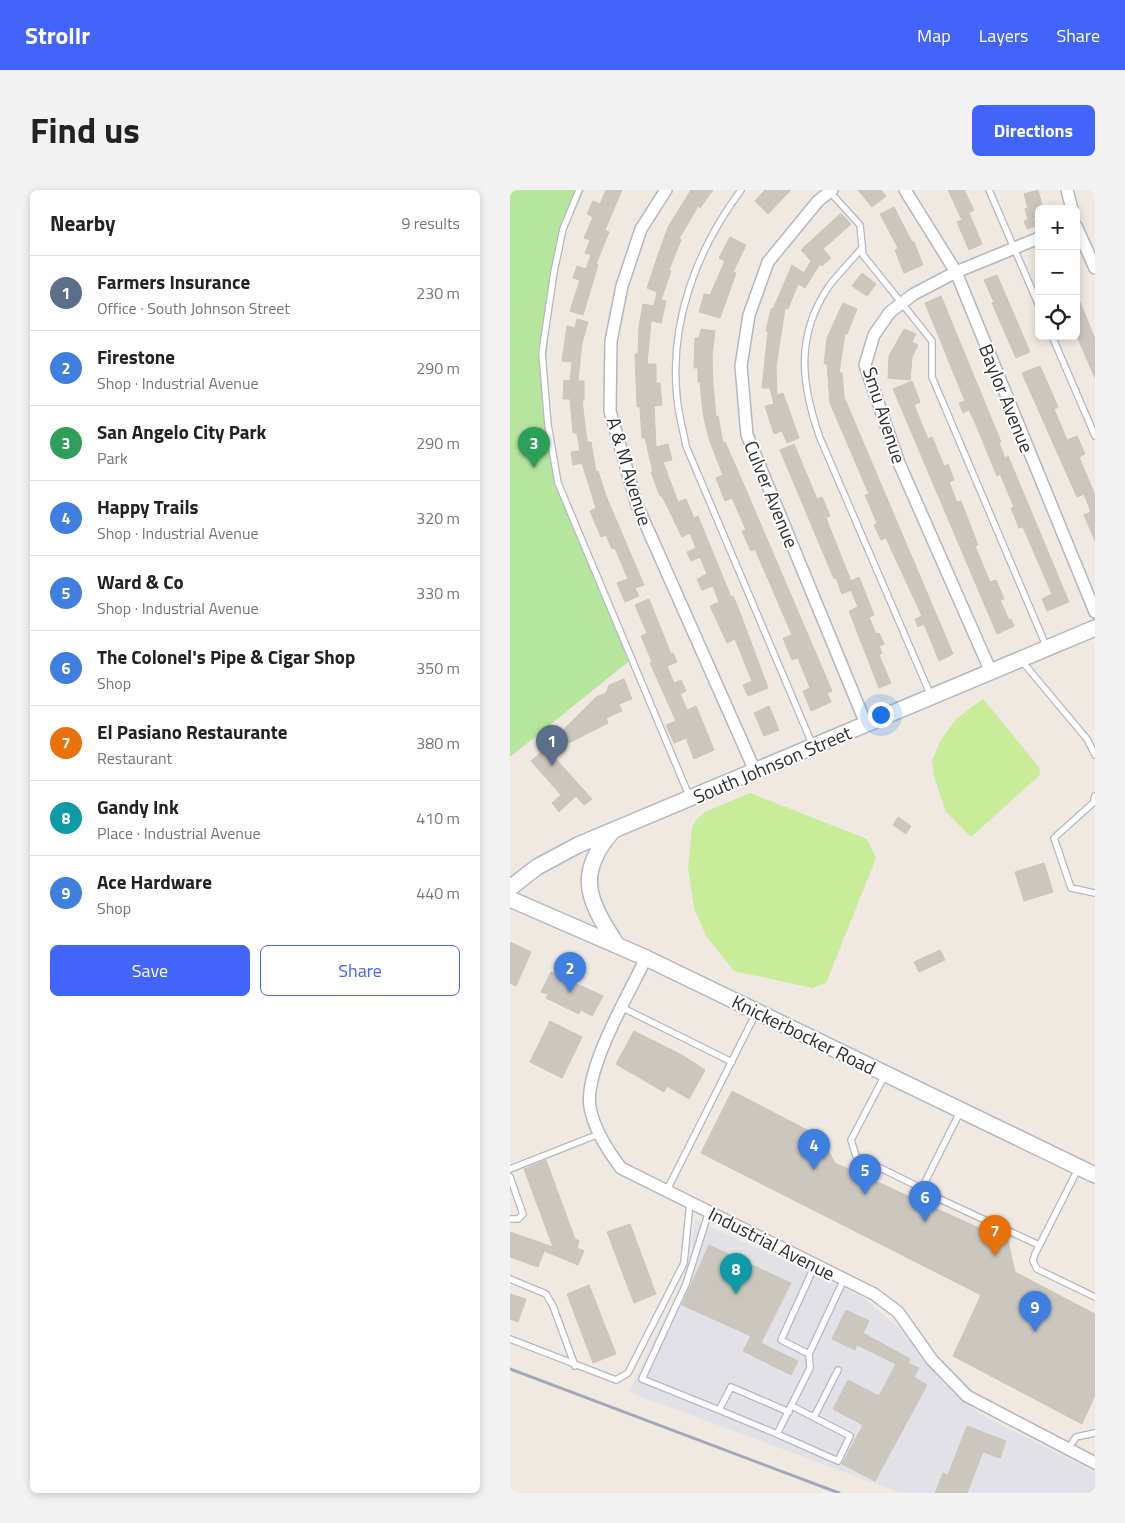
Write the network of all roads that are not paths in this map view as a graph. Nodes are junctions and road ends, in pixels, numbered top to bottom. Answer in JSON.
{"nodes":[{"id":1,"x":579,"y":190,"type":"edge"},
{"id":2,"x":666,"y":190,"type":"edge"},
{"id":3,"x":740,"y":190,"type":"edge"},
{"id":4,"x":906,"y":190,"type":"edge"},
{"id":5,"x":989,"y":190,"type":"edge"},
{"id":6,"x":1066,"y":190,"type":"edge"},
{"id":7,"x":830,"y":191,"type":"edge"},
{"id":8,"x":1071,"y":205,"type":"edge"},
{"id":9,"x":1080,"y":235,"type":"edge"},
{"id":10,"x":1035,"y":240,"type":"edge"},
{"id":11,"x":862,"y":248,"type":"junction"},
{"id":12,"x":1014,"y":248,"type":"junction"},
{"id":13,"x":1095,"y":268,"type":"edge"},
{"id":14,"x":956,"y":272,"type":"junction"},
{"id":15,"x":1035,"y":297,"type":"edge"},
{"id":16,"x":902,"y":303,"type":"junction"},
{"id":17,"x":1054,"y":340,"type":"edge"},
{"id":18,"x":1095,"y":436,"type":"edge"},
{"id":19,"x":1095,"y":612,"type":"edge"},
{"id":20,"x":1095,"y":628,"type":"edge"},
{"id":21,"x":1047,"y":648,"type":"junction"},
{"id":22,"x":1020,"y":659,"type":"junction"},
{"id":23,"x":990,"y":672,"type":"junction"},
{"id":24,"x":931,"y":697,"type":"junction"},
{"id":25,"x":866,"y":724,"type":"junction"},
{"id":26,"x":813,"y":747,"type":"junction"},
{"id":27,"x":1095,"y":755,"type":"edge"},
{"id":28,"x":755,"y":771,"type":"junction"},
{"id":29,"x":1095,"y":796,"type":"edge"},
{"id":30,"x":690,"y":798,"type":"junction"},
{"id":31,"x":614,"y":830,"type":"junction"},
{"id":32,"x":510,"y":888,"type":"edge"},
{"id":33,"x":1095,"y":893,"type":"edge"},
{"id":34,"x":510,"y":899,"type":"edge"},
{"id":35,"x":617,"y":945,"type":"junction"},
{"id":36,"x":646,"y":958,"type":"junction"},
{"id":37,"x":623,"y":1008,"type":"junction"},
{"id":38,"x":757,"y":1011,"type":"junction"},
{"id":39,"x":732,"y":1062,"type":"junction"},
{"id":40,"x":886,"y":1074,"type":"junction"},
{"id":41,"x":961,"y":1110,"type":"junction"},
{"id":42,"x":600,"y":1134,"type":"junction"},
{"id":43,"x":1079,"y":1167,"type":"junction"},
{"id":44,"x":510,"y":1168,"type":"edge"},
{"id":45,"x":1095,"y":1175,"type":"edge"},
{"id":46,"x":510,"y":1177,"type":"edge"},
{"id":47,"x":915,"y":1185,"type":"dead end"},
{"id":48,"x":667,"y":1190,"type":"junction"},
{"id":49,"x":690,"y":1201,"type":"junction"},
{"id":50,"x":709,"y":1211,"type":"junction"},
{"id":51,"x":510,"y":1219,"type":"edge"},
{"id":52,"x":1039,"y":1245,"type":"junction"},
{"id":53,"x":815,"y":1265,"type":"junction"},
{"id":54,"x":510,"y":1279,"type":"edge"},
{"id":55,"x":844,"y":1279,"type":"junction"},
{"id":56,"x":1095,"y":1297,"type":"edge"},
{"id":57,"x":510,"y":1340,"type":"edge"},
{"id":58,"x":809,"y":1354,"type":"junction"},
{"id":59,"x":575,"y":1366,"type":"junction"},
{"id":60,"x":838,"y":1370,"type":"dead end"},
{"id":61,"x":790,"y":1409,"type":"junction"},
{"id":62,"x":719,"y":1410,"type":"junction"},
{"id":63,"x":814,"y":1418,"type":"junction"},
{"id":64,"x":1095,"y":1432,"type":"edge"},
{"id":65,"x":777,"y":1434,"type":"junction"},
{"id":66,"x":1068,"y":1449,"type":"junction"},
{"id":67,"x":1095,"y":1463,"type":"edge"}],
"edges":[{"from":1,"to":30,"type":"lane"},
{"from":2,"to":28,"type":"street","name":"A & M Avenue"},
{"from":3,"to":26,"type":"lane"},
{"from":4,"to":14,"type":"street","name":"Baylor Avenue"},
{"from":5,"to":12,"type":"lane"},
{"from":6,"to":8,"type":"street"},
{"from":7,"to":11,"type":"lane"},
{"from":7,"to":25,"type":"street","name":"Culver Avenue"},
{"from":9,"to":13,"type":"street"},
{"from":10,"to":12,"type":"street","name":"Smu Avenue"},
{"from":11,"to":16,"type":"lane"},
{"from":11,"to":24,"type":"lane"},
{"from":12,"to":14,"type":"street","name":"Smu Avenue"},
{"from":12,"to":15,"type":"lane"},
{"from":14,"to":16,"type":"street","name":"Smu Avenue"},
{"from":14,"to":19,"type":"street","name":"Baylor Avenue"},
{"from":16,"to":21,"type":"lane"},
{"from":16,"to":23,"type":"street","name":"Smu Avenue"},
{"from":17,"to":18,"type":"lane"},
{"from":20,"to":21,"type":"main road","name":"South Johnson Street"},
{"from":21,"to":22,"type":"main road","name":"South Johnson Street"},
{"from":22,"to":23,"type":"main road","name":"South Johnson Street"},
{"from":22,"to":27,"type":"lane"},
{"from":23,"to":24,"type":"main road","name":"South Johnson Street"},
{"from":24,"to":25,"type":"main road","name":"South Johnson Street"},
{"from":25,"to":26,"type":"main road","name":"South Johnson Street"},
{"from":26,"to":28,"type":"main road","name":"South Johnson Street"},
{"from":28,"to":30,"type":"main road","name":"South Johnson Street"},
{"from":29,"to":33,"type":"lane"},
{"from":30,"to":31,"type":"main road","name":"South Johnson Street"},
{"from":31,"to":32,"type":"main road","name":"South Johnson Street"},
{"from":31,"to":35,"type":"main road"},
{"from":34,"to":35,"type":"main road","name":"Knickerbocker Road"},
{"from":35,"to":36,"type":"main road","name":"Knickerbocker Road"},
{"from":36,"to":37,"type":"street","name":"Industrial Avenue"},
{"from":36,"to":38,"type":"main road","name":"Knickerbocker Road"},
{"from":37,"to":39,"type":"lane"},
{"from":37,"to":42,"type":"street","name":"Industrial Avenue"},
{"from":38,"to":39,"type":"lane"},
{"from":38,"to":40,"type":"main road","name":"Knickerbocker Road"},
{"from":39,"to":48,"type":"lane"},
{"from":40,"to":41,"type":"main road","name":"Knickerbocker Road"},
{"from":40,"to":47,"type":"lane"},
{"from":41,"to":43,"type":"main road","name":"Knickerbocker Road"},
{"from":41,"to":52,"type":"lane"},
{"from":42,"to":44,"type":"lane"},
{"from":42,"to":48,"type":"street","name":"Industrial Avenue"},
{"from":43,"to":45,"type":"main road","name":"Knickerbocker Road"},
{"from":43,"to":52,"type":"lane"},
{"from":46,"to":51,"type":"lane"},
{"from":48,"to":49,"type":"street","name":"Industrial Avenue"},
{"from":49,"to":50,"type":"street","name":"Industrial Avenue"},
{"from":49,"to":59,"type":"lane"},
{"from":50,"to":53,"type":"street","name":"Industrial Avenue"},
{"from":50,"to":62,"type":"lane"},
{"from":52,"to":56,"type":"lane"},
{"from":53,"to":55,"type":"street","name":"Industrial Avenue"},
{"from":53,"to":58,"type":"lane"},
{"from":54,"to":59,"type":"lane"},
{"from":55,"to":58,"type":"lane"},
{"from":55,"to":66,"type":"street","name":"Industrial Avenue"},
{"from":57,"to":59,"type":"lane"},
{"from":58,"to":61,"type":"lane"},
{"from":60,"to":63,"type":"lane"},
{"from":61,"to":62,"type":"lane"},
{"from":61,"to":63,"type":"lane"},
{"from":61,"to":65,"type":"lane"},
{"from":62,"to":65,"type":"lane"},
{"from":63,"to":65,"type":"lane"},
{"from":64,"to":66,"type":"lane"},
{"from":66,"to":67,"type":"street","name":"Industrial Avenue"}]}
